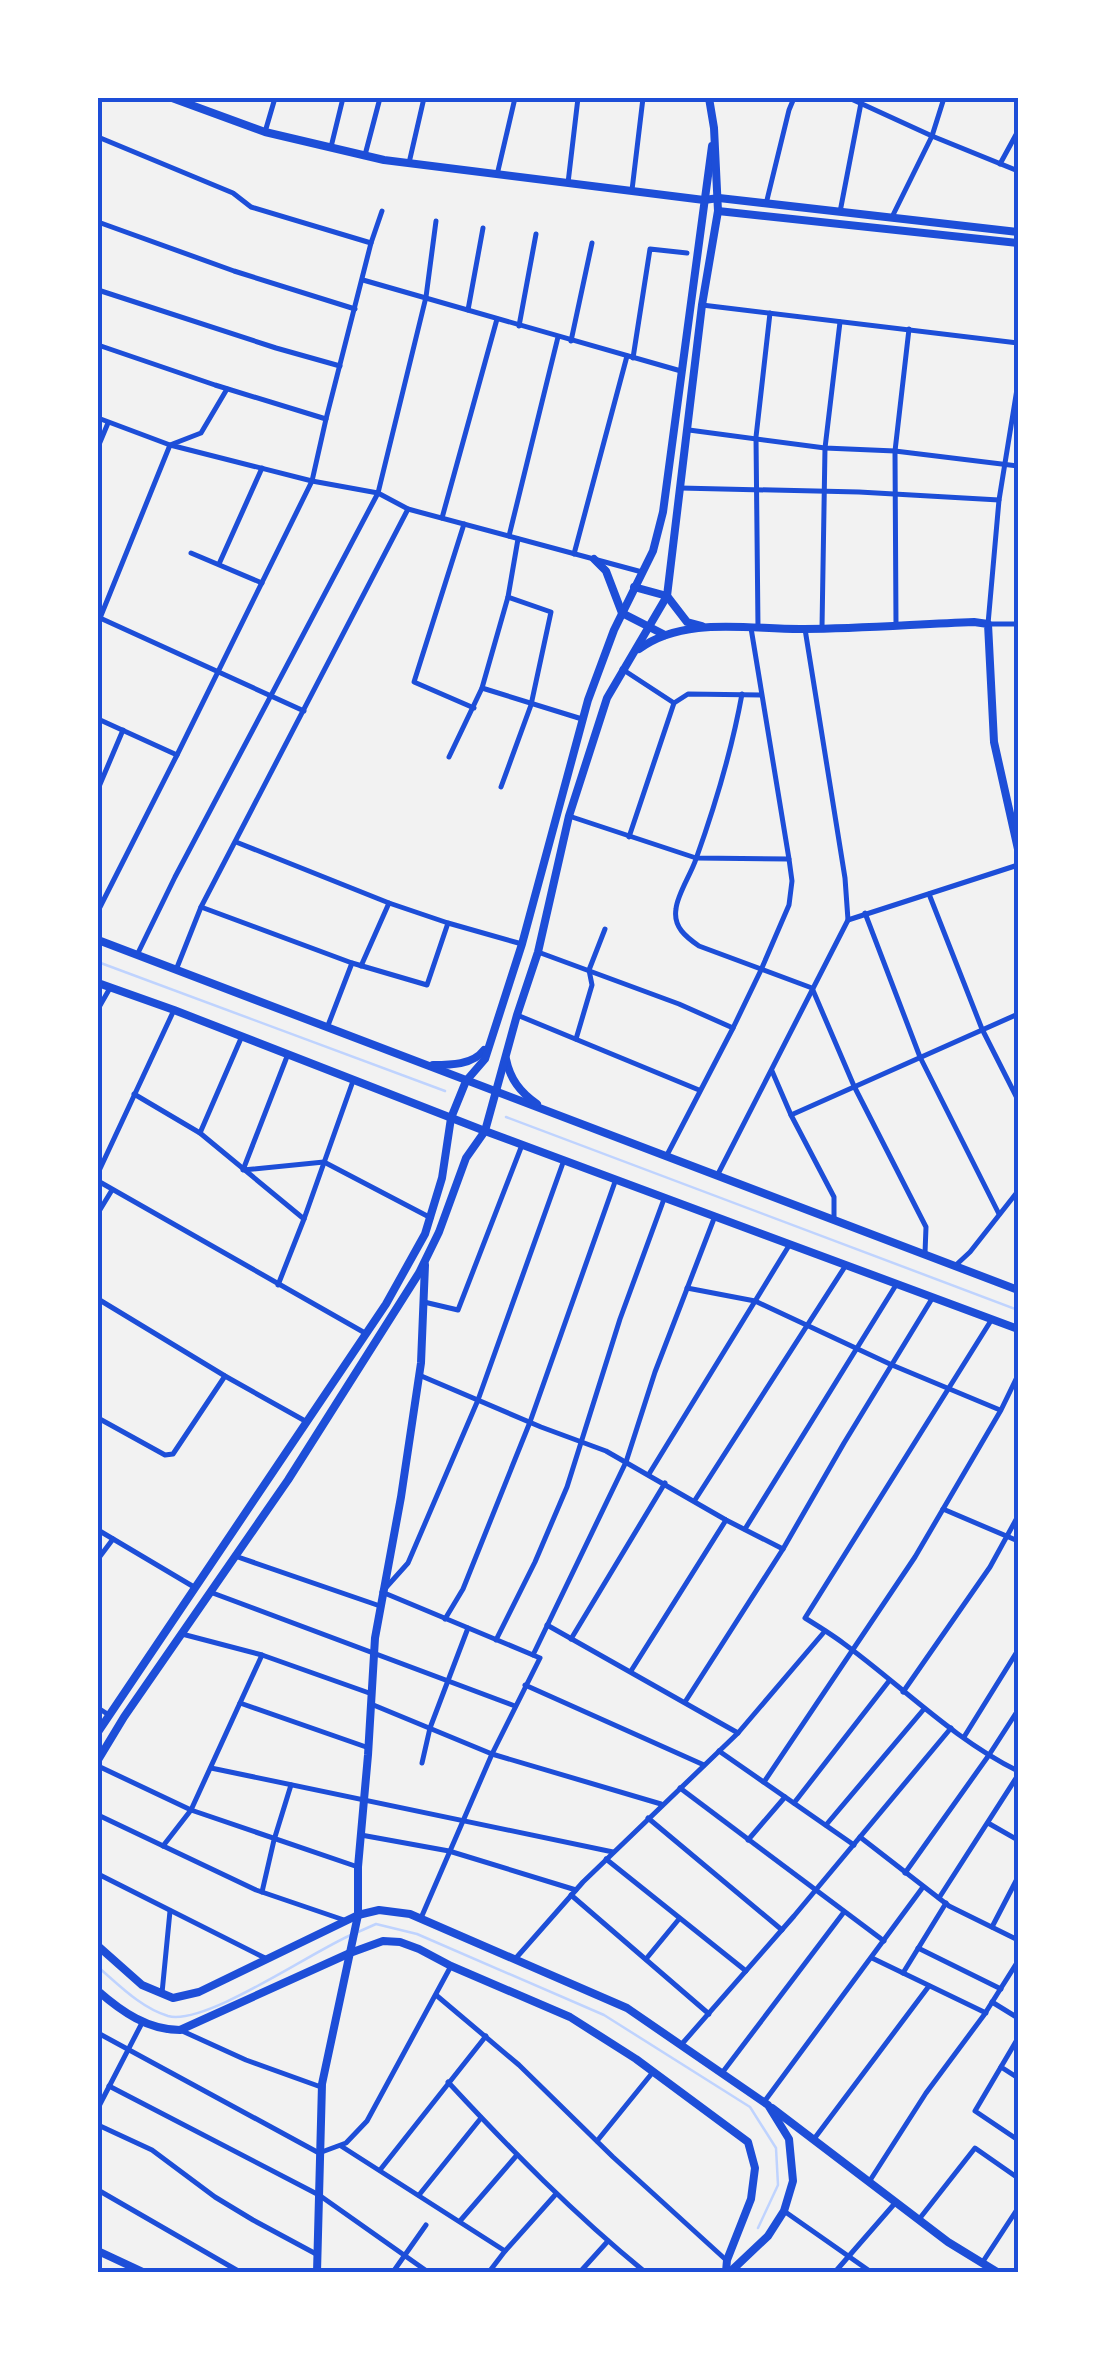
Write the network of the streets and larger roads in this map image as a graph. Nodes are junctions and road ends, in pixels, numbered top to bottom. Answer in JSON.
{"nodes":[{"id":1,"x":172,"y":98,"type":"edge"},
{"id":2,"x":275,"y":98,"type":"edge"},
{"id":3,"x":343,"y":98,"type":"edge"},
{"id":4,"x":380,"y":98,"type":"edge"},
{"id":5,"x":424,"y":98,"type":"edge"},
{"id":6,"x":516,"y":98,"type":"edge"},
{"id":7,"x":578,"y":98,"type":"edge"},
{"id":8,"x":643,"y":98,"type":"edge"},
{"id":9,"x":709,"y":98,"type":"edge"},
{"id":10,"x":794,"y":98,"type":"edge"},
{"id":11,"x":849,"y":98,"type":"edge"},
{"id":12,"x":871,"y":98,"type":"edge"},
{"id":13,"x":944,"y":98,"type":"edge"},
{"id":14,"x":864,"y":105,"type":"junction"},
{"id":15,"x":714,"y":128,"type":"junction"},
{"id":16,"x":1018,"y":131,"type":"edge"},
{"id":17,"x":265,"y":132,"type":"junction"},
{"id":18,"x":932,"y":136,"type":"junction"},
{"id":19,"x":98,"y":137,"type":"edge"},
{"id":20,"x":331,"y":147,"type":"junction"},
{"id":21,"x":365,"y":156,"type":"junction"},
{"id":22,"x":409,"y":163,"type":"junction"},
{"id":23,"x":1000,"y":164,"type":"junction"},
{"id":24,"x":1018,"y":171,"type":"edge"},
{"id":25,"x":497,"y":175,"type":"junction"},
{"id":26,"x":568,"y":183,"type":"junction"},
{"id":27,"x":632,"y":190,"type":"junction"},
{"id":28,"x":719,"y":198,"type":"junction"},
{"id":29,"x":704,"y":200,"type":"junction"},
{"id":30,"x":766,"y":204,"type":"junction"},
{"id":31,"x":718,"y":210,"type":"junction"},
{"id":32,"x":382,"y":211,"type":"dead end"},
{"id":33,"x":840,"y":212,"type":"junction"},
{"id":34,"x":892,"y":217,"type":"junction"},
{"id":35,"x":436,"y":221,"type":"dead end"},
{"id":36,"x":98,"y":222,"type":"edge"},
{"id":37,"x":484,"y":228,"type":"dead end"},
{"id":38,"x":1018,"y":232,"type":"edge"},
{"id":39,"x":536,"y":234,"type":"dead end"},
{"id":40,"x":371,"y":243,"type":"junction"},
{"id":41,"x":592,"y":243,"type":"dead end"},
{"id":42,"x":1018,"y":243,"type":"edge"},
{"id":43,"x":687,"y":253,"type":"dead end"},
{"id":44,"x":363,"y":280,"type":"junction"},
{"id":45,"x":98,"y":290,"type":"edge"},
{"id":46,"x":426,"y":297,"type":"junction"},
{"id":47,"x":702,"y":305,"type":"junction"},
{"id":48,"x":355,"y":309,"type":"junction"},
{"id":49,"x":468,"y":310,"type":"junction"},
{"id":50,"x":770,"y":313,"type":"junction"},
{"id":51,"x":496,"y":319,"type":"junction"},
{"id":52,"x":840,"y":321,"type":"junction"},
{"id":53,"x":519,"y":326,"type":"junction"},
{"id":54,"x":909,"y":329,"type":"junction"},
{"id":55,"x":558,"y":337,"type":"junction"},
{"id":56,"x":572,"y":341,"type":"junction"},
{"id":57,"x":1018,"y":343,"type":"edge"},
{"id":58,"x":98,"y":345,"type":"edge"},
{"id":59,"x":630,"y":357,"type":"junction"},
{"id":60,"x":340,"y":366,"type":"junction"},
{"id":61,"x":681,"y":371,"type":"junction"},
{"id":62,"x":1018,"y":383,"type":"edge"},
{"id":63,"x":228,"y":389,"type":"junction"},
{"id":64,"x":98,"y":418,"type":"edge"},
{"id":65,"x":326,"y":418,"type":"junction"},
{"id":66,"x":108,"y":423,"type":"junction"},
{"id":67,"x":686,"y":430,"type":"junction"},
{"id":68,"x":756,"y":437,"type":"junction"},
{"id":69,"x":170,"y":445,"type":"junction"},
{"id":70,"x":98,"y":446,"type":"edge"},
{"id":71,"x":826,"y":448,"type":"junction"},
{"id":72,"x":895,"y":451,"type":"junction"},
{"id":73,"x":1005,"y":466,"type":"junction"},
{"id":74,"x":1018,"y":466,"type":"edge"},
{"id":75,"x":262,"y":468,"type":"junction"},
{"id":76,"x":312,"y":481,"type":"junction"},
{"id":77,"x":680,"y":488,"type":"junction"},
{"id":78,"x":756,"y":488,"type":"junction"},
{"id":79,"x":824,"y":491,"type":"junction"},
{"id":80,"x":378,"y":493,"type":"junction"},
{"id":81,"x":894,"y":494,"type":"junction"},
{"id":82,"x":1000,"y":500,"type":"junction"},
{"id":83,"x":408,"y":508,"type":"junction"},
{"id":84,"x":442,"y":518,"type":"junction"},
{"id":85,"x":464,"y":524,"type":"junction"},
{"id":86,"x":509,"y":536,"type":"junction"},
{"id":87,"x":518,"y":538,"type":"junction"},
{"id":88,"x":191,"y":552,"type":"dead end"},
{"id":89,"x":574,"y":554,"type":"junction"},
{"id":90,"x":594,"y":559,"type":"junction"},
{"id":91,"x":219,"y":564,"type":"junction"},
{"id":92,"x":642,"y":572,"type":"junction"},
{"id":93,"x":262,"y":582,"type":"junction"},
{"id":94,"x":634,"y":587,"type":"junction"},
{"id":95,"x":666,"y":596,"type":"junction"},
{"id":96,"x":508,"y":597,"type":"junction"},
{"id":97,"x":622,"y":613,"type":"junction"},
{"id":98,"x":98,"y":619,"type":"edge"},
{"id":99,"x":988,"y":624,"type":"junction"},
{"id":100,"x":1018,"y":624,"type":"edge"},
{"id":101,"x":896,"y":625,"type":"junction"},
{"id":102,"x":706,"y":627,"type":"junction"},
{"id":103,"x":649,"y":628,"type":"junction"},
{"id":104,"x":754,"y":628,"type":"junction"},
{"id":105,"x":822,"y":628,"type":"junction"},
{"id":106,"x":806,"y":629,"type":"junction"},
{"id":107,"x":665,"y":635,"type":"junction"},
{"id":108,"x":632,"y":655,"type":"junction"},
{"id":109,"x":622,"y":669,"type":"junction"},
{"id":110,"x":218,"y":671,"type":"junction"},
{"id":111,"x":482,"y":688,"type":"junction"},
{"id":112,"x":742,"y":694,"type":"junction"},
{"id":113,"x":761,"y":695,"type":"junction"},
{"id":114,"x":272,"y":696,"type":"junction"},
{"id":115,"x":674,"y":702,"type":"junction"},
{"id":116,"x":531,"y":705,"type":"junction"},
{"id":117,"x":474,"y":708,"type":"junction"},
{"id":118,"x":304,"y":712,"type":"junction"},
{"id":119,"x":98,"y":719,"type":"edge"},
{"id":120,"x":582,"y":719,"type":"junction"},
{"id":121,"x":124,"y":730,"type":"junction"},
{"id":122,"x":177,"y":756,"type":"junction"},
{"id":123,"x":448,"y":757,"type":"dead end"},
{"id":124,"x":502,"y":786,"type":"dead end"},
{"id":125,"x":98,"y":788,"type":"edge"},
{"id":126,"x":1018,"y":794,"type":"edge"},
{"id":127,"x":1005,"y":797,"type":"junction"},
{"id":128,"x":569,"y":816,"type":"junction"},
{"id":129,"x":629,"y":836,"type":"junction"},
{"id":130,"x":236,"y":842,"type":"junction"},
{"id":131,"x":1018,"y":850,"type":"edge"},
{"id":132,"x":696,"y":858,"type":"junction"},
{"id":133,"x":789,"y":859,"type":"junction"},
{"id":134,"x":1018,"y":865,"type":"edge"},
{"id":135,"x":930,"y":894,"type":"junction"},
{"id":136,"x":388,"y":902,"type":"junction"},
{"id":137,"x":201,"y":908,"type":"junction"},
{"id":138,"x":98,"y":911,"type":"edge"},
{"id":139,"x":864,"y":914,"type":"junction"},
{"id":140,"x":848,"y":920,"type":"junction"},
{"id":141,"x":448,"y":923,"type":"junction"},
{"id":142,"x":605,"y":930,"type":"dead end"},
{"id":143,"x":98,"y":940,"type":"edge"},
{"id":144,"x":522,"y":944,"type":"junction"},
{"id":145,"x":538,"y":952,"type":"junction"},
{"id":146,"x":137,"y":955,"type":"junction"},
{"id":147,"x":352,"y":963,"type":"junction"},
{"id":148,"x":362,"y":966,"type":"junction"},
{"id":149,"x":176,"y":970,"type":"junction"},
{"id":150,"x":589,"y":970,"type":"junction"},
{"id":151,"x":762,"y":970,"type":"junction"},
{"id":152,"x":98,"y":983,"type":"edge"},
{"id":153,"x":110,"y":988,"type":"junction"},
{"id":154,"x":812,"y":988,"type":"junction"},
{"id":155,"x":98,"y":1009,"type":"edge"},
{"id":156,"x":174,"y":1010,"type":"junction"},
{"id":157,"x":1018,"y":1014,"type":"edge"},
{"id":158,"x":517,"y":1015,"type":"junction"},
{"id":159,"x":328,"y":1028,"type":"junction"},
{"id":160,"x":734,"y":1028,"type":"junction"},
{"id":161,"x":982,"y":1029,"type":"junction"},
{"id":162,"x":242,"y":1036,"type":"junction"},
{"id":163,"x":576,"y":1039,"type":"junction"},
{"id":164,"x":490,"y":1043,"type":"junction"},
{"id":165,"x":288,"y":1054,"type":"junction"},
{"id":166,"x":506,"y":1055,"type":"junction"},
{"id":167,"x":920,"y":1057,"type":"junction"},
{"id":168,"x":422,"y":1064,"type":"junction"},
{"id":169,"x":772,"y":1071,"type":"junction"},
{"id":170,"x":353,"y":1080,"type":"junction"},
{"id":171,"x":466,"y":1081,"type":"junction"},
{"id":172,"x":854,"y":1086,"type":"junction"},
{"id":173,"x":700,"y":1090,"type":"junction"},
{"id":174,"x":494,"y":1092,"type":"junction"},
{"id":175,"x":134,"y":1094,"type":"junction"},
{"id":176,"x":1018,"y":1100,"type":"edge"},
{"id":177,"x":549,"y":1112,"type":"junction"},
{"id":178,"x":791,"y":1115,"type":"junction"},
{"id":179,"x":450,"y":1118,"type":"junction"},
{"id":180,"x":485,"y":1130,"type":"junction"},
{"id":181,"x":200,"y":1132,"type":"junction"},
{"id":182,"x":522,"y":1144,"type":"junction"},
{"id":183,"x":667,"y":1156,"type":"junction"},
{"id":184,"x":564,"y":1160,"type":"junction"},
{"id":185,"x":324,"y":1162,"type":"junction"},
{"id":186,"x":244,"y":1170,"type":"junction"},
{"id":187,"x":98,"y":1173,"type":"edge"},
{"id":188,"x":718,"y":1174,"type":"junction"},
{"id":189,"x":616,"y":1180,"type":"junction"},
{"id":190,"x":98,"y":1181,"type":"edge"},
{"id":191,"x":113,"y":1189,"type":"junction"},
{"id":192,"x":1018,"y":1191,"type":"edge"},
{"id":193,"x":665,"y":1198,"type":"junction"},
{"id":194,"x":98,"y":1213,"type":"edge"},
{"id":195,"x":999,"y":1214,"type":"junction"},
{"id":196,"x":715,"y":1216,"type":"junction"},
{"id":197,"x":431,"y":1218,"type":"junction"},
{"id":198,"x":304,"y":1219,"type":"junction"},
{"id":199,"x":834,"y":1219,"type":"junction"},
{"id":200,"x":790,"y":1244,"type":"junction"},
{"id":201,"x":926,"y":1254,"type":"junction"},
{"id":202,"x":425,"y":1261,"type":"junction"},
{"id":203,"x":846,"y":1265,"type":"junction"},
{"id":204,"x":956,"y":1265,"type":"junction"},
{"id":205,"x":896,"y":1284,"type":"junction"},
{"id":206,"x":278,"y":1285,"type":"junction"},
{"id":207,"x":687,"y":1288,"type":"junction"},
{"id":208,"x":1018,"y":1290,"type":"edge"},
{"id":209,"x":933,"y":1297,"type":"junction"},
{"id":210,"x":98,"y":1299,"type":"edge"},
{"id":211,"x":755,"y":1301,"type":"junction"},
{"id":212,"x":424,"y":1302,"type":"junction"},
{"id":213,"x":992,"y":1319,"type":"junction"},
{"id":214,"x":808,"y":1325,"type":"junction"},
{"id":215,"x":1018,"y":1329,"type":"edge"},
{"id":216,"x":365,"y":1333,"type":"junction"},
{"id":217,"x":857,"y":1348,"type":"junction"},
{"id":218,"x":892,"y":1364,"type":"junction"},
{"id":219,"x":419,"y":1375,"type":"junction"},
{"id":220,"x":1018,"y":1375,"type":"edge"},
{"id":221,"x":225,"y":1376,"type":"junction"},
{"id":222,"x":948,"y":1388,"type":"junction"},
{"id":223,"x":478,"y":1400,"type":"junction"},
{"id":224,"x":1000,"y":1410,"type":"junction"},
{"id":225,"x":98,"y":1418,"type":"edge"},
{"id":226,"x":307,"y":1422,"type":"junction"},
{"id":227,"x":530,"y":1422,"type":"junction"},
{"id":228,"x":582,"y":1442,"type":"junction"},
{"id":229,"x":626,"y":1462,"type":"junction"},
{"id":230,"x":649,"y":1474,"type":"junction"},
{"id":231,"x":665,"y":1483,"type":"junction"},
{"id":232,"x":695,"y":1500,"type":"junction"},
{"id":233,"x":942,"y":1509,"type":"junction"},
{"id":234,"x":1018,"y":1516,"type":"edge"},
{"id":235,"x":726,"y":1520,"type":"junction"},
{"id":236,"x":745,"y":1529,"type":"junction"},
{"id":237,"x":98,"y":1530,"type":"edge"},
{"id":238,"x":1007,"y":1536,"type":"junction"},
{"id":239,"x":112,"y":1539,"type":"junction"},
{"id":240,"x":1018,"y":1541,"type":"edge"},
{"id":241,"x":783,"y":1549,"type":"junction"},
{"id":242,"x":235,"y":1556,"type":"junction"},
{"id":243,"x":98,"y":1559,"type":"edge"},
{"id":244,"x":194,"y":1586,"type":"junction"},
{"id":245,"x":210,"y":1592,"type":"junction"},
{"id":246,"x":382,"y":1592,"type":"junction"},
{"id":247,"x":380,"y":1606,"type":"junction"},
{"id":248,"x":446,"y":1618,"type":"junction"},
{"id":249,"x":547,"y":1625,"type":"junction"},
{"id":250,"x":468,"y":1628,"type":"junction"},
{"id":251,"x":825,"y":1631,"type":"junction"},
{"id":252,"x":182,"y":1634,"type":"junction"},
{"id":253,"x":572,"y":1639,"type":"junction"},
{"id":254,"x":496,"y":1640,"type":"junction"},
{"id":255,"x":1018,"y":1650,"type":"edge"},
{"id":256,"x":374,"y":1652,"type":"junction"},
{"id":257,"x":854,"y":1652,"type":"junction"},
{"id":258,"x":262,"y":1655,"type":"junction"},
{"id":259,"x":533,"y":1655,"type":"junction"},
{"id":260,"x":631,"y":1671,"type":"junction"},
{"id":261,"x":449,"y":1680,"type":"junction"},
{"id":262,"x":889,"y":1681,"type":"junction"},
{"id":263,"x":526,"y":1685,"type":"junction"},
{"id":264,"x":902,"y":1692,"type":"junction"},
{"id":265,"x":372,"y":1699,"type":"junction"},
{"id":266,"x":685,"y":1702,"type":"junction"},
{"id":267,"x":240,"y":1703,"type":"junction"},
{"id":268,"x":515,"y":1706,"type":"junction"},
{"id":269,"x":98,"y":1708,"type":"edge"},
{"id":270,"x":924,"y":1710,"type":"junction"},
{"id":271,"x":1018,"y":1710,"type":"edge"},
{"id":272,"x":109,"y":1714,"type":"junction"},
{"id":273,"x":430,"y":1728,"type":"junction"},
{"id":274,"x":950,"y":1728,"type":"junction"},
{"id":275,"x":98,"y":1732,"type":"edge"},
{"id":276,"x":738,"y":1733,"type":"junction"},
{"id":277,"x":964,"y":1738,"type":"junction"},
{"id":278,"x":369,"y":1748,"type":"junction"},
{"id":279,"x":719,"y":1751,"type":"junction"},
{"id":280,"x":492,"y":1754,"type":"junction"},
{"id":281,"x":989,"y":1755,"type":"junction"},
{"id":282,"x":98,"y":1763,"type":"edge"},
{"id":283,"x":422,"y":1763,"type":"dead end"},
{"id":284,"x":704,"y":1765,"type":"junction"},
{"id":285,"x":210,"y":1768,"type":"junction"},
{"id":286,"x":1018,"y":1773,"type":"edge"},
{"id":287,"x":764,"y":1782,"type":"junction"},
{"id":288,"x":291,"y":1785,"type":"junction"},
{"id":289,"x":680,"y":1788,"type":"junction"},
{"id":290,"x":784,"y":1797,"type":"junction"},
{"id":291,"x":364,"y":1800,"type":"junction"},
{"id":292,"x":794,"y":1803,"type":"junction"},
{"id":293,"x":662,"y":1804,"type":"junction"},
{"id":294,"x":191,"y":1810,"type":"junction"},
{"id":295,"x":98,"y":1815,"type":"edge"},
{"id":296,"x":648,"y":1818,"type":"junction"},
{"id":297,"x":462,"y":1820,"type":"junction"},
{"id":298,"x":988,"y":1822,"type":"junction"},
{"id":299,"x":826,"y":1825,"type":"junction"},
{"id":300,"x":360,"y":1835,"type":"junction"},
{"id":301,"x":860,"y":1837,"type":"junction"},
{"id":302,"x":274,"y":1840,"type":"junction"},
{"id":303,"x":748,"y":1840,"type":"junction"},
{"id":304,"x":1018,"y":1840,"type":"edge"},
{"id":305,"x":854,"y":1845,"type":"junction"},
{"id":306,"x":163,"y":1846,"type":"junction"},
{"id":307,"x":449,"y":1851,"type":"junction"},
{"id":308,"x":613,"y":1852,"type":"junction"},
{"id":309,"x":606,"y":1859,"type":"junction"},
{"id":310,"x":358,"y":1866,"type":"junction"},
{"id":311,"x":905,"y":1873,"type":"junction"},
{"id":312,"x":98,"y":1874,"type":"edge"},
{"id":313,"x":1018,"y":1877,"type":"edge"},
{"id":314,"x":923,"y":1887,"type":"junction"},
{"id":315,"x":815,"y":1891,"type":"junction"},
{"id":316,"x":262,"y":1892,"type":"junction"},
{"id":317,"x":574,"y":1893,"type":"junction"},
{"id":318,"x":942,"y":1901,"type":"junction"},
{"id":319,"x":170,"y":1911,"type":"junction"},
{"id":320,"x":844,"y":1912,"type":"junction"},
{"id":321,"x":358,"y":1915,"type":"junction"},
{"id":322,"x":421,"y":1918,"type":"junction"},
{"id":323,"x":680,"y":1918,"type":"junction"},
{"id":324,"x":344,"y":1920,"type":"junction"},
{"id":325,"x":992,"y":1927,"type":"junction"},
{"id":326,"x":782,"y":1930,"type":"junction"},
{"id":327,"x":1018,"y":1940,"type":"edge"},
{"id":328,"x":884,"y":1942,"type":"junction"},
{"id":329,"x":98,"y":1946,"type":"edge"},
{"id":330,"x":918,"y":1948,"type":"junction"},
{"id":331,"x":350,"y":1952,"type":"junction"},
{"id":332,"x":266,"y":1958,"type":"junction"},
{"id":333,"x":516,"y":1958,"type":"junction"},
{"id":334,"x":872,"y":1958,"type":"junction"},
{"id":335,"x":646,"y":1959,"type":"junction"},
{"id":336,"x":1018,"y":1962,"type":"edge"},
{"id":337,"x":452,"y":1966,"type":"junction"},
{"id":338,"x":746,"y":1971,"type":"junction"},
{"id":339,"x":902,"y":1973,"type":"junction"},
{"id":340,"x":930,"y":1986,"type":"junction"},
{"id":341,"x":1001,"y":1989,"type":"junction"},
{"id":342,"x":98,"y":1991,"type":"edge"},
{"id":343,"x":162,"y":1994,"type":"junction"},
{"id":344,"x":436,"y":1995,"type":"junction"},
{"id":345,"x":992,"y":2002,"type":"junction"},
{"id":346,"x":986,"y":2012,"type":"junction"},
{"id":347,"x":708,"y":2014,"type":"junction"},
{"id":348,"x":1018,"y":2018,"type":"edge"},
{"id":349,"x":143,"y":2021,"type":"junction"},
{"id":350,"x":180,"y":2030,"type":"junction"},
{"id":351,"x":98,"y":2034,"type":"edge"},
{"id":352,"x":486,"y":2036,"type":"junction"},
{"id":353,"x":1018,"y":2038,"type":"edge"},
{"id":354,"x":681,"y":2045,"type":"junction"},
{"id":355,"x":128,"y":2049,"type":"junction"},
{"id":356,"x":1001,"y":2068,"type":"junction"},
{"id":357,"x":653,"y":2072,"type":"junction"},
{"id":358,"x":722,"y":2073,"type":"junction"},
{"id":359,"x":1018,"y":2078,"type":"edge"},
{"id":360,"x":448,"y":2082,"type":"junction"},
{"id":361,"x":109,"y":2086,"type":"junction"},
{"id":362,"x":322,"y":2088,"type":"junction"},
{"id":363,"x":766,"y":2103,"type":"junction"},
{"id":364,"x":98,"y":2108,"type":"edge"},
{"id":365,"x":482,"y":2118,"type":"junction"},
{"id":366,"x":98,"y":2126,"type":"edge"},
{"id":367,"x":813,"y":2140,"type":"junction"},
{"id":368,"x":1018,"y":2140,"type":"edge"},
{"id":369,"x":597,"y":2141,"type":"junction"},
{"id":370,"x":341,"y":2146,"type":"junction"},
{"id":371,"x":319,"y":2152,"type":"junction"},
{"id":372,"x":517,"y":2155,"type":"junction"},
{"id":373,"x":380,"y":2170,"type":"junction"},
{"id":374,"x":1018,"y":2178,"type":"edge"},
{"id":375,"x":869,"y":2182,"type":"junction"},
{"id":376,"x":98,"y":2190,"type":"edge"},
{"id":377,"x":556,"y":2194,"type":"junction"},
{"id":378,"x":319,"y":2195,"type":"junction"},
{"id":379,"x":419,"y":2195,"type":"junction"},
{"id":380,"x":896,"y":2202,"type":"junction"},
{"id":381,"x":1018,"y":2208,"type":"edge"},
{"id":382,"x":784,"y":2211,"type":"junction"},
{"id":383,"x":919,"y":2220,"type":"junction"},
{"id":384,"x":459,"y":2221,"type":"junction"},
{"id":385,"x":426,"y":2225,"type":"dead end"},
{"id":386,"x":608,"y":2241,"type":"junction"},
{"id":387,"x":98,"y":2251,"type":"edge"},
{"id":388,"x":505,"y":2251,"type":"junction"},
{"id":389,"x":318,"y":2255,"type":"junction"},
{"id":390,"x":405,"y":2256,"type":"junction"},
{"id":391,"x":849,"y":2256,"type":"junction"},
{"id":392,"x":727,"y":2260,"type":"junction"},
{"id":393,"x":982,"y":2263,"type":"junction"},
{"id":394,"x":136,"y":2271,"type":"edge"},
{"id":395,"x":240,"y":2272,"type":"edge"},
{"id":396,"x":318,"y":2272,"type":"edge"},
{"id":397,"x":393,"y":2272,"type":"edge"},
{"id":398,"x":428,"y":2272,"type":"edge"},
{"id":399,"x":489,"y":2272,"type":"edge"},
{"id":400,"x":580,"y":2272,"type":"edge"},
{"id":401,"x":645,"y":2272,"type":"edge"},
{"id":402,"x":728,"y":2272,"type":"edge"},
{"id":403,"x":835,"y":2272,"type":"edge"},
{"id":404,"x":871,"y":2272,"type":"edge"},
{"id":405,"x":997,"y":2272,"type":"edge"}],
"edges":[{"from":1,"to":17,"type":"street"},
{"from":2,"to":17,"type":"street"},
{"from":3,"to":20,"type":"street"},
{"from":4,"to":21,"type":"street"},
{"from":5,"to":22,"type":"street"},
{"from":6,"to":25,"type":"street"},
{"from":7,"to":26,"type":"street"},
{"from":8,"to":27,"type":"street"},
{"from":9,"to":15,"type":"street"},
{"from":10,"to":30,"type":"street"},
{"from":11,"to":14,"type":"street"},
{"from":12,"to":14,"type":"street"},
{"from":13,"to":18,"type":"street"},
{"from":14,"to":18,"type":"street"},
{"from":14,"to":33,"type":"street"},
{"from":15,"to":28,"type":"street"},
{"from":15,"to":29,"type":"street"},
{"from":16,"to":23,"type":"street"},
{"from":17,"to":20,"type":"street"},
{"from":18,"to":23,"type":"street"},
{"from":18,"to":34,"type":"street"},
{"from":19,"to":40,"type":"street"},
{"from":20,"to":21,"type":"street"},
{"from":21,"to":22,"type":"street"},
{"from":22,"to":25,"type":"street"},
{"from":23,"to":24,"type":"street"},
{"from":25,"to":26,"type":"street"},
{"from":26,"to":27,"type":"street"},
{"from":27,"to":29,"type":"street"},
{"from":28,"to":29,"type":"street"},
{"from":28,"to":30,"type":"street"},
{"from":28,"to":31,"type":"street"},
{"from":29,"to":31,"type":"street"},
{"from":29,"to":61,"type":"street"},
{"from":30,"to":33,"type":"street"},
{"from":31,"to":42,"type":"street"},
{"from":31,"to":47,"type":"street"},
{"from":32,"to":40,"type":"street"},
{"from":33,"to":34,"type":"street"},
{"from":34,"to":38,"type":"street"},
{"from":35,"to":46,"type":"street"},
{"from":36,"to":48,"type":"street"},
{"from":37,"to":49,"type":"street"},
{"from":39,"to":53,"type":"street"},
{"from":40,"to":44,"type":"street"},
{"from":41,"to":56,"type":"street"},
{"from":43,"to":59,"type":"street"},
{"from":44,"to":46,"type":"street"},
{"from":44,"to":48,"type":"street"},
{"from":45,"to":60,"type":"street"},
{"from":46,"to":49,"type":"street"},
{"from":46,"to":80,"type":"street"},
{"from":47,"to":50,"type":"street"},
{"from":47,"to":67,"type":"street"},
{"from":48,"to":60,"type":"street"},
{"from":49,"to":51,"type":"street"},
{"from":50,"to":52,"type":"street"},
{"from":50,"to":68,"type":"street"},
{"from":51,"to":53,"type":"street"},
{"from":51,"to":84,"type":"street"},
{"from":52,"to":54,"type":"street"},
{"from":52,"to":71,"type":"street"},
{"from":53,"to":55,"type":"street"},
{"from":54,"to":57,"type":"street"},
{"from":54,"to":72,"type":"street"},
{"from":55,"to":56,"type":"street"},
{"from":55,"to":86,"type":"street"},
{"from":56,"to":59,"type":"street"},
{"from":58,"to":63,"type":"street"},
{"from":59,"to":61,"type":"street"},
{"from":59,"to":89,"type":"street"},
{"from":60,"to":65,"type":"street"},
{"from":61,"to":92,"type":"street"},
{"from":62,"to":73,"type":"street"},
{"from":63,"to":65,"type":"street"},
{"from":63,"to":69,"type":"street"},
{"from":64,"to":66,"type":"street"},
{"from":65,"to":76,"type":"street"},
{"from":66,"to":69,"type":"street"},
{"from":66,"to":70,"type":"street"},
{"from":67,"to":68,"type":"street"},
{"from":67,"to":77,"type":"street"},
{"from":68,"to":71,"type":"street"},
{"from":68,"to":78,"type":"street"},
{"from":69,"to":75,"type":"street"},
{"from":69,"to":98,"type":"street"},
{"from":71,"to":72,"type":"street"},
{"from":71,"to":79,"type":"street"},
{"from":72,"to":73,"type":"street"},
{"from":72,"to":81,"type":"street"},
{"from":73,"to":74,"type":"street"},
{"from":73,"to":82,"type":"street"},
{"from":75,"to":76,"type":"street"},
{"from":75,"to":91,"type":"street"},
{"from":76,"to":80,"type":"street"},
{"from":76,"to":93,"type":"street"},
{"from":77,"to":78,"type":"street"},
{"from":77,"to":95,"type":"street"},
{"from":78,"to":79,"type":"street"},
{"from":78,"to":104,"type":"street"},
{"from":79,"to":81,"type":"street"},
{"from":79,"to":105,"type":"street"},
{"from":80,"to":83,"type":"street"},
{"from":80,"to":114,"type":"street"},
{"from":81,"to":82,"type":"street"},
{"from":81,"to":101,"type":"street"},
{"from":82,"to":99,"type":"street"},
{"from":83,"to":84,"type":"street"},
{"from":83,"to":118,"type":"street"},
{"from":84,"to":85,"type":"street"},
{"from":85,"to":86,"type":"street"},
{"from":85,"to":117,"type":"street"},
{"from":86,"to":87,"type":"street"},
{"from":87,"to":89,"type":"street"},
{"from":87,"to":96,"type":"street"},
{"from":88,"to":91,"type":"street"},
{"from":89,"to":90,"type":"street"},
{"from":90,"to":92,"type":"street"},
{"from":90,"to":97,"type":"street"},
{"from":91,"to":93,"type":"street"},
{"from":92,"to":94,"type":"street"},
{"from":93,"to":110,"type":"street"},
{"from":94,"to":95,"type":"street"},
{"from":94,"to":97,"type":"street"},
{"from":95,"to":102,"type":"street"},
{"from":95,"to":103,"type":"street"},
{"from":96,"to":111,"type":"street"},
{"from":96,"to":116,"type":"street"},
{"from":97,"to":103,"type":"street"},
{"from":97,"to":120,"type":"street"},
{"from":98,"to":110,"type":"street"},
{"from":99,"to":100,"type":"street"},
{"from":99,"to":101,"type":"street"},
{"from":99,"to":127,"type":"street"},
{"from":101,"to":105,"type":"street"},
{"from":102,"to":104,"type":"street"},
{"from":102,"to":107,"type":"street"},
{"from":103,"to":107,"type":"street"},
{"from":103,"to":108,"type":"street"},
{"from":104,"to":106,"type":"street"},
{"from":104,"to":113,"type":"street"},
{"from":105,"to":106,"type":"street"},
{"from":106,"to":140,"type":"street"},
{"from":107,"to":108,"type":"street"},
{"from":108,"to":109,"type":"street"},
{"from":109,"to":115,"type":"street"},
{"from":109,"to":128,"type":"street"},
{"from":110,"to":114,"type":"street"},
{"from":110,"to":122,"type":"street"},
{"from":111,"to":116,"type":"street"},
{"from":111,"to":117,"type":"street"},
{"from":112,"to":113,"type":"street"},
{"from":112,"to":115,"type":"street"},
{"from":112,"to":132,"type":"street"},
{"from":113,"to":133,"type":"street"},
{"from":114,"to":118,"type":"street"},
{"from":114,"to":146,"type":"street"},
{"from":115,"to":129,"type":"street"},
{"from":116,"to":120,"type":"street"},
{"from":116,"to":124,"type":"street"},
{"from":117,"to":123,"type":"street"},
{"from":118,"to":130,"type":"street"},
{"from":119,"to":121,"type":"street"},
{"from":120,"to":144,"type":"street"},
{"from":121,"to":122,"type":"street"},
{"from":121,"to":125,"type":"street"},
{"from":122,"to":138,"type":"street"},
{"from":126,"to":127,"type":"street"},
{"from":127,"to":131,"type":"street"},
{"from":128,"to":129,"type":"street"},
{"from":128,"to":145,"type":"street"},
{"from":129,"to":132,"type":"street"},
{"from":130,"to":136,"type":"street"},
{"from":130,"to":137,"type":"street"},
{"from":132,"to":133,"type":"street"},
{"from":132,"to":151,"type":"street"},
{"from":133,"to":151,"type":"street"},
{"from":134,"to":135,"type":"street"},
{"from":135,"to":139,"type":"street"},
{"from":135,"to":161,"type":"street"},
{"from":136,"to":141,"type":"street"},
{"from":136,"to":148,"type":"street"},
{"from":137,"to":147,"type":"street"},
{"from":137,"to":149,"type":"street"},
{"from":139,"to":140,"type":"street"},
{"from":139,"to":167,"type":"street"},
{"from":140,"to":154,"type":"street"},
{"from":141,"to":144,"type":"street"},
{"from":141,"to":148,"type":"street"},
{"from":142,"to":150,"type":"street"},
{"from":143,"to":146,"type":"street"},
{"from":144,"to":164,"type":"street"},
{"from":145,"to":150,"type":"street"},
{"from":145,"to":158,"type":"street"},
{"from":146,"to":149,"type":"street"},
{"from":147,"to":148,"type":"street"},
{"from":147,"to":159,"type":"street"},
{"from":149,"to":159,"type":"street"},
{"from":150,"to":160,"type":"street"},
{"from":150,"to":163,"type":"street"},
{"from":151,"to":154,"type":"street"},
{"from":151,"to":160,"type":"street"},
{"from":152,"to":153,"type":"street"},
{"from":153,"to":155,"type":"street"},
{"from":153,"to":156,"type":"street"},
{"from":154,"to":169,"type":"street"},
{"from":154,"to":172,"type":"street"},
{"from":156,"to":162,"type":"street"},
{"from":156,"to":175,"type":"street"},
{"from":157,"to":161,"type":"street"},
{"from":158,"to":163,"type":"street"},
{"from":158,"to":166,"type":"street"},
{"from":159,"to":168,"type":"street"},
{"from":160,"to":173,"type":"street"},
{"from":161,"to":167,"type":"street"},
{"from":161,"to":176,"type":"street"},
{"from":162,"to":165,"type":"street"},
{"from":162,"to":181,"type":"street"},
{"from":163,"to":173,"type":"street"},
{"from":164,"to":168,"type":"street"},
{"from":164,"to":171,"type":"street"},
{"from":165,"to":170,"type":"street"},
{"from":165,"to":186,"type":"street"},
{"from":166,"to":174,"type":"street"},
{"from":166,"to":177,"type":"street"},
{"from":167,"to":172,"type":"street"},
{"from":167,"to":195,"type":"street"},
{"from":168,"to":171,"type":"street"},
{"from":169,"to":178,"type":"street"},
{"from":169,"to":188,"type":"street"},
{"from":170,"to":179,"type":"street"},
{"from":170,"to":185,"type":"street"},
{"from":171,"to":174,"type":"street"},
{"from":171,"to":179,"type":"street"},
{"from":172,"to":178,"type":"street"},
{"from":172,"to":201,"type":"street"},
{"from":173,"to":183,"type":"street"},
{"from":174,"to":177,"type":"street"},
{"from":174,"to":180,"type":"street"},
{"from":175,"to":181,"type":"street"},
{"from":175,"to":187,"type":"street"},
{"from":177,"to":183,"type":"street"},
{"from":178,"to":199,"type":"street"},
{"from":179,"to":180,"type":"street"},
{"from":179,"to":197,"type":"street"},
{"from":180,"to":182,"type":"street"},
{"from":180,"to":202,"type":"street"},
{"from":181,"to":186,"type":"street"},
{"from":182,"to":184,"type":"street"},
{"from":182,"to":212,"type":"street"},
{"from":183,"to":188,"type":"street"},
{"from":184,"to":189,"type":"street"},
{"from":184,"to":223,"type":"street"},
{"from":185,"to":186,"type":"street"},
{"from":185,"to":197,"type":"street"},
{"from":185,"to":198,"type":"street"},
{"from":186,"to":198,"type":"street"},
{"from":188,"to":199,"type":"street"},
{"from":189,"to":193,"type":"street"},
{"from":189,"to":227,"type":"street"},
{"from":190,"to":191,"type":"street"},
{"from":191,"to":194,"type":"street"},
{"from":191,"to":206,"type":"street"},
{"from":192,"to":195,"type":"street"},
{"from":193,"to":196,"type":"street"},
{"from":193,"to":228,"type":"street"},
{"from":195,"to":204,"type":"street"},
{"from":196,"to":200,"type":"street"},
{"from":196,"to":207,"type":"street"},
{"from":197,"to":216,"type":"street"},
{"from":198,"to":206,"type":"street"},
{"from":199,"to":201,"type":"street"},
{"from":200,"to":203,"type":"street"},
{"from":200,"to":211,"type":"street"},
{"from":201,"to":204,"type":"street"},
{"from":202,"to":212,"type":"street"},
{"from":202,"to":242,"type":"street"},
{"from":203,"to":205,"type":"street"},
{"from":203,"to":214,"type":"street"},
{"from":204,"to":208,"type":"street"},
{"from":205,"to":209,"type":"street"},
{"from":205,"to":217,"type":"street"},
{"from":206,"to":216,"type":"street"},
{"from":207,"to":211,"type":"street"},
{"from":207,"to":229,"type":"street"},
{"from":209,"to":213,"type":"street"},
{"from":209,"to":218,"type":"street"},
{"from":210,"to":221,"type":"street"},
{"from":211,"to":214,"type":"street"},
{"from":211,"to":230,"type":"street"},
{"from":212,"to":219,"type":"street"},
{"from":213,"to":215,"type":"street"},
{"from":213,"to":222,"type":"street"},
{"from":214,"to":217,"type":"street"},
{"from":214,"to":232,"type":"street"},
{"from":216,"to":226,"type":"street"},
{"from":217,"to":218,"type":"street"},
{"from":217,"to":236,"type":"street"},
{"from":218,"to":222,"type":"street"},
{"from":218,"to":241,"type":"street"},
{"from":219,"to":223,"type":"street"},
{"from":219,"to":246,"type":"street"},
{"from":220,"to":224,"type":"street"},
{"from":221,"to":225,"type":"street"},
{"from":221,"to":226,"type":"street"},
{"from":222,"to":224,"type":"street"},
{"from":222,"to":251,"type":"street"},
{"from":223,"to":227,"type":"street"},
{"from":223,"to":246,"type":"street"},
{"from":224,"to":233,"type":"street"},
{"from":226,"to":244,"type":"street"},
{"from":227,"to":228,"type":"street"},
{"from":227,"to":248,"type":"street"},
{"from":228,"to":229,"type":"street"},
{"from":228,"to":254,"type":"street"},
{"from":229,"to":230,"type":"street"},
{"from":229,"to":249,"type":"street"},
{"from":230,"to":231,"type":"street"},
{"from":231,"to":232,"type":"street"},
{"from":231,"to":253,"type":"street"},
{"from":232,"to":235,"type":"street"},
{"from":233,"to":238,"type":"street"},
{"from":233,"to":257,"type":"street"},
{"from":234,"to":238,"type":"street"},
{"from":235,"to":236,"type":"street"},
{"from":235,"to":260,"type":"street"},
{"from":236,"to":241,"type":"street"},
{"from":237,"to":239,"type":"street"},
{"from":238,"to":240,"type":"street"},
{"from":238,"to":264,"type":"street"},
{"from":239,"to":243,"type":"street"},
{"from":239,"to":244,"type":"street"},
{"from":241,"to":266,"type":"street"},
{"from":242,"to":245,"type":"street"},
{"from":242,"to":247,"type":"street"},
{"from":244,"to":272,"type":"street"},
{"from":245,"to":252,"type":"street"},
{"from":245,"to":256,"type":"street"},
{"from":246,"to":247,"type":"street"},
{"from":246,"to":248,"type":"street"},
{"from":247,"to":256,"type":"street"},
{"from":248,"to":250,"type":"street"},
{"from":249,"to":253,"type":"street"},
{"from":249,"to":259,"type":"street"},
{"from":250,"to":254,"type":"street"},
{"from":250,"to":261,"type":"street"},
{"from":251,"to":257,"type":"street"},
{"from":251,"to":276,"type":"street"},
{"from":252,"to":258,"type":"street"},
{"from":252,"to":282,"type":"street"},
{"from":253,"to":260,"type":"street"},
{"from":254,"to":259,"type":"street"},
{"from":255,"to":277,"type":"street"},
{"from":256,"to":261,"type":"street"},
{"from":256,"to":265,"type":"street"},
{"from":257,"to":262,"type":"street"},
{"from":257,"to":287,"type":"street"},
{"from":258,"to":265,"type":"street"},
{"from":258,"to":267,"type":"street"},
{"from":259,"to":263,"type":"street"},
{"from":260,"to":266,"type":"street"},
{"from":261,"to":268,"type":"street"},
{"from":261,"to":273,"type":"street"},
{"from":262,"to":264,"type":"street"},
{"from":262,"to":292,"type":"street"},
{"from":263,"to":268,"type":"street"},
{"from":263,"to":284,"type":"street"},
{"from":264,"to":270,"type":"street"},
{"from":265,"to":273,"type":"street"},
{"from":265,"to":278,"type":"street"},
{"from":266,"to":276,"type":"street"},
{"from":267,"to":278,"type":"street"},
{"from":267,"to":285,"type":"street"},
{"from":268,"to":280,"type":"street"},
{"from":269,"to":272,"type":"street"},
{"from":270,"to":274,"type":"street"},
{"from":270,"to":299,"type":"street"},
{"from":271,"to":281,"type":"street"},
{"from":272,"to":275,"type":"street"},
{"from":273,"to":280,"type":"street"},
{"from":273,"to":283,"type":"street"},
{"from":274,"to":277,"type":"street"},
{"from":274,"to":301,"type":"street"},
{"from":276,"to":279,"type":"street"},
{"from":277,"to":281,"type":"street"},
{"from":278,"to":291,"type":"street"},
{"from":279,"to":284,"type":"street"},
{"from":279,"to":287,"type":"street"},
{"from":280,"to":293,"type":"street"},
{"from":280,"to":297,"type":"street"},
{"from":281,"to":286,"type":"street"},
{"from":281,"to":311,"type":"street"},
{"from":282,"to":294,"type":"street"},
{"from":284,"to":289,"type":"street"},
{"from":285,"to":288,"type":"street"},
{"from":285,"to":294,"type":"street"},
{"from":286,"to":298,"type":"street"},
{"from":287,"to":290,"type":"street"},
{"from":288,"to":291,"type":"street"},
{"from":288,"to":302,"type":"street"},
{"from":289,"to":293,"type":"street"},
{"from":289,"to":303,"type":"street"},
{"from":290,"to":292,"type":"street"},
{"from":290,"to":303,"type":"street"},
{"from":291,"to":297,"type":"street"},
{"from":291,"to":300,"type":"street"},
{"from":292,"to":299,"type":"street"},
{"from":293,"to":296,"type":"street"},
{"from":294,"to":302,"type":"street"},
{"from":294,"to":306,"type":"street"},
{"from":295,"to":306,"type":"street"},
{"from":296,"to":308,"type":"street"},
{"from":296,"to":326,"type":"street"},
{"from":297,"to":307,"type":"street"},
{"from":297,"to":308,"type":"street"},
{"from":298,"to":304,"type":"street"},
{"from":298,"to":318,"type":"street"},
{"from":299,"to":305,"type":"street"},
{"from":300,"to":307,"type":"street"},
{"from":300,"to":310,"type":"street"},
{"from":301,"to":305,"type":"street"},
{"from":301,"to":311,"type":"street"},
{"from":302,"to":310,"type":"street"},
{"from":302,"to":316,"type":"street"},
{"from":303,"to":315,"type":"street"},
{"from":305,"to":315,"type":"street"},
{"from":306,"to":316,"type":"street"},
{"from":307,"to":317,"type":"street"},
{"from":307,"to":322,"type":"street"},
{"from":308,"to":309,"type":"street"},
{"from":309,"to":317,"type":"street"},
{"from":309,"to":323,"type":"street"},
{"from":310,"to":321,"type":"street"},
{"from":311,"to":314,"type":"street"},
{"from":312,"to":319,"type":"street"},
{"from":313,"to":325,"type":"street"},
{"from":314,"to":318,"type":"street"},
{"from":314,"to":328,"type":"street"},
{"from":315,"to":320,"type":"street"},
{"from":315,"to":326,"type":"street"},
{"from":316,"to":324,"type":"street"},
{"from":317,"to":333,"type":"street"},
{"from":317,"to":335,"type":"street"},
{"from":318,"to":325,"type":"street"},
{"from":318,"to":330,"type":"street"},
{"from":319,"to":332,"type":"street"},
{"from":319,"to":343,"type":"street"},
{"from":320,"to":328,"type":"street"},
{"from":320,"to":358,"type":"street"},
{"from":321,"to":322,"type":"street"},
{"from":321,"to":324,"type":"street"},
{"from":321,"to":331,"type":"street"},
{"from":322,"to":333,"type":"street"},
{"from":323,"to":335,"type":"street"},
{"from":323,"to":338,"type":"street"},
{"from":324,"to":332,"type":"street"},
{"from":325,"to":327,"type":"street"},
{"from":326,"to":338,"type":"street"},
{"from":328,"to":334,"type":"street"},
{"from":329,"to":343,"type":"street"},
{"from":330,"to":339,"type":"street"},
{"from":330,"to":341,"type":"street"},
{"from":331,"to":337,"type":"street"},
{"from":331,"to":350,"type":"street"},
{"from":331,"to":362,"type":"street"},
{"from":332,"to":343,"type":"street"},
{"from":333,"to":354,"type":"street"},
{"from":334,"to":339,"type":"street"},
{"from":334,"to":363,"type":"street"},
{"from":335,"to":347,"type":"street"},
{"from":336,"to":341,"type":"street"},
{"from":337,"to":344,"type":"street"},
{"from":337,"to":357,"type":"street"},
{"from":338,"to":347,"type":"street"},
{"from":339,"to":340,"type":"street"},
{"from":340,"to":346,"type":"street"},
{"from":340,"to":367,"type":"street"},
{"from":341,"to":345,"type":"street"},
{"from":342,"to":349,"type":"street"},
{"from":344,"to":352,"type":"street"},
{"from":344,"to":370,"type":"street"},
{"from":345,"to":346,"type":"street"},
{"from":345,"to":348,"type":"street"},
{"from":346,"to":375,"type":"street"},
{"from":347,"to":354,"type":"street"},
{"from":349,"to":350,"type":"street"},
{"from":349,"to":355,"type":"street"},
{"from":350,"to":362,"type":"street"},
{"from":351,"to":355,"type":"street"},
{"from":352,"to":360,"type":"street"},
{"from":352,"to":369,"type":"street"},
{"from":353,"to":356,"type":"street"},
{"from":354,"to":358,"type":"street"},
{"from":355,"to":361,"type":"street"},
{"from":355,"to":371,"type":"street"},
{"from":356,"to":359,"type":"street"},
{"from":356,"to":368,"type":"street"},
{"from":357,"to":369,"type":"street"},
{"from":357,"to":392,"type":"street"},
{"from":358,"to":363,"type":"street"},
{"from":360,"to":365,"type":"street"},
{"from":360,"to":373,"type":"street"},
{"from":361,"to":364,"type":"street"},
{"from":361,"to":378,"type":"street"},
{"from":362,"to":371,"type":"street"},
{"from":363,"to":367,"type":"street"},
{"from":363,"to":382,"type":"street"},
{"from":365,"to":372,"type":"street"},
{"from":365,"to":379,"type":"street"},
{"from":366,"to":389,"type":"street"},
{"from":367,"to":375,"type":"street"},
{"from":369,"to":392,"type":"street"},
{"from":370,"to":371,"type":"street"},
{"from":370,"to":373,"type":"street"},
{"from":371,"to":378,"type":"street"},
{"from":372,"to":377,"type":"street"},
{"from":372,"to":384,"type":"street"},
{"from":373,"to":379,"type":"street"},
{"from":374,"to":383,"type":"street"},
{"from":375,"to":380,"type":"street"},
{"from":376,"to":395,"type":"street"},
{"from":377,"to":386,"type":"street"},
{"from":377,"to":388,"type":"street"},
{"from":378,"to":389,"type":"street"},
{"from":378,"to":390,"type":"street"},
{"from":379,"to":384,"type":"street"},
{"from":380,"to":383,"type":"street"},
{"from":380,"to":391,"type":"street"},
{"from":381,"to":393,"type":"street"},
{"from":382,"to":391,"type":"street"},
{"from":382,"to":402,"type":"street"},
{"from":383,"to":393,"type":"street"},
{"from":384,"to":388,"type":"street"},
{"from":385,"to":390,"type":"street"},
{"from":386,"to":400,"type":"street"},
{"from":386,"to":401,"type":"street"},
{"from":387,"to":394,"type":"street"},
{"from":388,"to":399,"type":"street"},
{"from":389,"to":396,"type":"street"},
{"from":390,"to":397,"type":"street"},
{"from":390,"to":398,"type":"street"},
{"from":391,"to":403,"type":"street"},
{"from":391,"to":404,"type":"street"},
{"from":392,"to":402,"type":"street"},
{"from":393,"to":405,"type":"street"}]}
